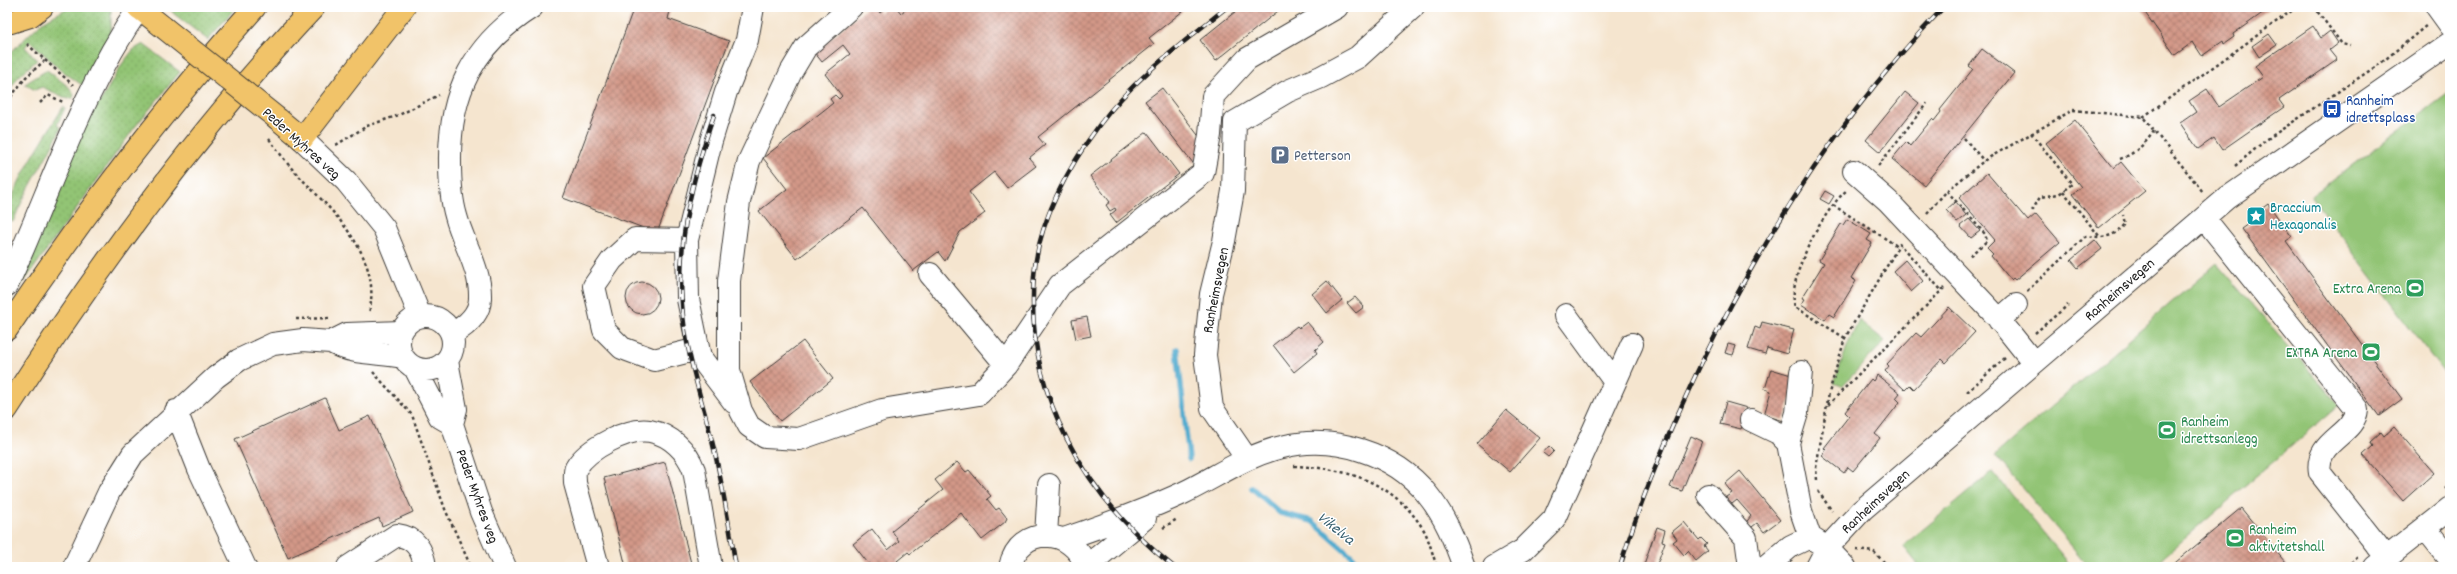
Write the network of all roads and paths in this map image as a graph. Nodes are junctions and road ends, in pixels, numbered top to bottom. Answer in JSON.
{"nodes":[{"id":1,"x":42,"y":7,"type":"edge"},
{"id":2,"x":139,"y":7,"type":"edge"},
{"id":3,"x":255,"y":7,"type":"edge"},
{"id":4,"x":314,"y":7,"type":"edge"},
{"id":5,"x":404,"y":7,"type":"edge"},
{"id":6,"x":532,"y":7,"type":"edge"},
{"id":7,"x":753,"y":7,"type":"edge"},
{"id":8,"x":851,"y":7,"type":"edge"},
{"id":9,"x":1337,"y":7,"type":"edge"},
{"id":10,"x":1413,"y":7,"type":"edge"},
{"id":11,"x":2297,"y":7,"type":"edge"},
{"id":12,"x":2314,"y":7,"type":"edge"},
{"id":13,"x":2437,"y":7,"type":"edge"},
{"id":14,"x":11,"y":20,"type":"edge"},
{"id":15,"x":2450,"y":25,"type":"edge"},
{"id":16,"x":2450,"y":43,"type":"edge"},
{"id":17,"x":27,"y":44,"type":"dead end"},
{"id":18,"x":2350,"y":46,"type":"dead end"},
{"id":19,"x":44,"y":61,"type":"junction"},
{"id":20,"x":462,"y":82,"type":"junction"},
{"id":21,"x":80,"y":90,"type":"dead end"},
{"id":22,"x":7,"y":102,"type":"edge"},
{"id":23,"x":40,"y":103,"type":"dead end"},
{"id":24,"x":1927,"y":103,"type":"dead end"},
{"id":25,"x":66,"y":104,"type":"dead end"},
{"id":26,"x":2143,"y":116,"type":"dead end"},
{"id":27,"x":271,"y":126,"type":"junction"},
{"id":28,"x":2154,"y":131,"type":"dead end"},
{"id":29,"x":2031,"y":132,"type":"dead end"},
{"id":30,"x":1964,"y":138,"type":"dead end"},
{"id":31,"x":302,"y":139,"type":"junction"},
{"id":32,"x":333,"y":147,"type":"dead end"},
{"id":33,"x":2120,"y":159,"type":"dead end"},
{"id":34,"x":1984,"y":161,"type":"dead end"},
{"id":35,"x":1860,"y":176,"type":"junction"},
{"id":36,"x":1947,"y":191,"type":"dead end"},
{"id":37,"x":2063,"y":191,"type":"junction"},
{"id":38,"x":1833,"y":205,"type":"junction"},
{"id":39,"x":2032,"y":211,"type":"dead end"},
{"id":40,"x":2123,"y":215,"type":"dead end"},
{"id":41,"x":2204,"y":218,"type":"junction"},
{"id":42,"x":2100,"y":237,"type":"junction"},
{"id":43,"x":687,"y":240,"type":"junction"},
{"id":44,"x":1955,"y":273,"type":"junction"},
{"id":45,"x":930,"y":274,"type":"dead end"},
{"id":46,"x":7,"y":285,"type":"edge"},
{"id":47,"x":1942,"y":291,"type":"junction"},
{"id":48,"x":2020,"y":299,"type":"joint"},
{"id":49,"x":1566,"y":315,"type":"dead end"},
{"id":50,"x":420,"y":316,"type":"junction"},
{"id":51,"x":1999,"y":320,"type":"junction"},
{"id":52,"x":7,"y":329,"type":"edge"},
{"id":53,"x":401,"y":332,"type":"junction"},
{"id":54,"x":452,"y":334,"type":"junction"},
{"id":55,"x":1845,"y":338,"type":"dead end"},
{"id":56,"x":365,"y":343,"type":"junction"},
{"id":57,"x":1632,"y":344,"type":"dead end"},
{"id":58,"x":698,"y":349,"type":"junction"},
{"id":59,"x":447,"y":361,"type":"junction"},
{"id":60,"x":409,"y":362,"type":"junction"},
{"id":61,"x":2034,"y":363,"type":"junction"},
{"id":62,"x":1006,"y":364,"type":"junction"},
{"id":63,"x":1801,"y":372,"type":"dead end"},
{"id":64,"x":1615,"y":382,"type":"junction"},
{"id":65,"x":1827,"y":406,"type":"dead end"},
{"id":66,"x":7,"y":409,"type":"edge"},
{"id":67,"x":176,"y":411,"type":"junction"},
{"id":68,"x":741,"y":411,"type":"junction"},
{"id":69,"x":1751,"y":420,"type":"dead end"},
{"id":70,"x":452,"y":424,"type":"junction"},
{"id":71,"x":1788,"y":443,"type":"junction"},
{"id":72,"x":1244,"y":461,"type":"junction"},
{"id":73,"x":1290,"y":466,"type":"dead end"},
{"id":74,"x":1049,"y":485,"type":"dead end"},
{"id":75,"x":1184,"y":492,"type":"junction"},
{"id":76,"x":1708,"y":495,"type":"dead end"},
{"id":77,"x":2450,"y":508,"type":"edge"},
{"id":78,"x":2425,"y":528,"type":"junction"},
{"id":79,"x":1055,"y":538,"type":"junction"},
{"id":80,"x":1818,"y":543,"type":"junction"},
{"id":81,"x":1848,"y":558,"type":"edge"},
{"id":82,"x":2450,"y":559,"type":"edge"},
{"id":83,"x":2381,"y":562,"type":"edge"},
{"id":84,"x":74,"y":567,"type":"edge"},
{"id":85,"x":245,"y":567,"type":"edge"},
{"id":86,"x":348,"y":567,"type":"edge"},
{"id":87,"x":425,"y":567,"type":"edge"},
{"id":88,"x":471,"y":567,"type":"edge"},
{"id":89,"x":505,"y":567,"type":"edge"},
{"id":90,"x":598,"y":567,"type":"edge"},
{"id":91,"x":711,"y":567,"type":"edge"},
{"id":92,"x":1010,"y":567,"type":"edge"},
{"id":93,"x":1086,"y":567,"type":"edge"},
{"id":94,"x":1438,"y":567,"type":"edge"},
{"id":95,"x":1464,"y":567,"type":"edge"},
{"id":96,"x":1494,"y":567,"type":"edge"},
{"id":97,"x":1753,"y":567,"type":"edge"},
{"id":98,"x":1766,"y":567,"type":"edge"},
{"id":99,"x":1817,"y":567,"type":"edge"},
{"id":100,"x":1889,"y":567,"type":"edge"}],
"edges":[{"from":1,"to":14,"type":"main road"},
{"from":2,"to":27,"type":"main road","name":"Peder Myhres veg","bridge":true},
{"from":2,"to":46,"type":"street"},
{"from":3,"to":52,"type":"main road"},
{"from":4,"to":66,"type":"main road"},
{"from":5,"to":31,"type":"main road"},
{"from":6,"to":20,"type":"street"},
{"from":7,"to":43,"type":"street"},
{"from":8,"to":68,"type":"street"},
{"from":9,"to":62,"type":"street"},
{"from":10,"to":72,"type":"street","name":"Ranheimsvegen"},
{"from":11,"to":26,"type":"path"},
{"from":12,"to":18,"type":"path"},
{"from":13,"to":15,"type":"street"},
{"from":16,"to":41,"type":"street","name":"Ranheimsvegen"},
{"from":17,"to":19,"type":"path"},
{"from":19,"to":21,"type":"path"},
{"from":19,"to":22,"type":"path"},
{"from":20,"to":32,"type":"path"},
{"from":20,"to":54,"type":"street"},
{"from":23,"to":25,"type":"path"},
{"from":24,"to":35,"type":"path"},
{"from":27,"to":31,"type":"main road","name":"Peder Myhres veg"},
{"from":27,"to":56,"type":"path"},
{"from":28,"to":33,"type":"path"},
{"from":29,"to":37,"type":"path"},
{"from":30,"to":34,"type":"path"},
{"from":31,"to":50,"type":"street","name":"Peder Myhres veg"},
{"from":35,"to":38,"type":"path"},
{"from":35,"to":44,"type":"street"},
{"from":36,"to":44,"type":"path"},
{"from":37,"to":39,"type":"path"},
{"from":37,"to":42,"type":"path"},
{"from":38,"to":47,"type":"path"},
{"from":38,"to":55,"type":"path"},
{"from":40,"to":42,"type":"path"},
{"from":41,"to":61,"type":"street","name":"Ranheimsvegen"},
{"from":41,"to":83,"type":"street"},
{"from":42,"to":48,"type":"path"},
{"from":43,"to":58,"type":"street"},
{"from":43,"to":58,"type":"street"},
{"from":44,"to":47,"type":"path"},
{"from":44,"to":51,"type":"street"},
{"from":45,"to":62,"type":"street"},
{"from":47,"to":65,"type":"path"},
{"from":48,"to":51,"type":"street"},
{"from":49,"to":64,"type":"street"},
{"from":50,"to":53,"type":"street"},
{"from":50,"to":54,"type":"street"},
{"from":51,"to":61,"type":"street"},
{"from":53,"to":56,"type":"street"},
{"from":53,"to":60,"type":"street"},
{"from":54,"to":59,"type":"street"},
{"from":56,"to":60,"type":"street"},
{"from":56,"to":67,"type":"street"},
{"from":56,"to":88,"type":"path"},
{"from":57,"to":64,"type":"street"},
{"from":58,"to":68,"type":"street"},
{"from":59,"to":60,"type":"street"},
{"from":59,"to":70,"type":"street","name":"Peder Myhres veg"},
{"from":60,"to":70,"type":"street"},
{"from":61,"to":80,"type":"street","name":"Ranheimsvegen"},
{"from":62,"to":68,"type":"street"},
{"from":63,"to":71,"type":"street"},
{"from":64,"to":96,"type":"street"},
{"from":67,"to":84,"type":"street"},
{"from":67,"to":85,"type":"street"},
{"from":69,"to":71,"type":"street"},
{"from":70,"to":89,"type":"street","name":"Peder Myhres veg"},
{"from":71,"to":80,"type":"street"},
{"from":72,"to":75,"type":"street"},
{"from":72,"to":95,"type":"street"},
{"from":73,"to":94,"type":"path"},
{"from":74,"to":79,"type":"street"},
{"from":75,"to":79,"type":"street"},
{"from":75,"to":93,"type":"street"},
{"from":76,"to":97,"type":"street"},
{"from":77,"to":78,"type":"street"},
{"from":78,"to":82,"type":"street"},
{"from":78,"to":83,"type":"street"},
{"from":79,"to":92,"type":"street"},
{"from":79,"to":93,"type":"street"},
{"from":80,"to":81,"type":"street"},
{"from":80,"to":98,"type":"street"},
{"from":80,"to":99,"type":"street","name":"Ranheimsvegen"},
{"from":81,"to":100,"type":"path"},
{"from":86,"to":87,"type":"street"},
{"from":90,"to":91,"type":"street"}]}
